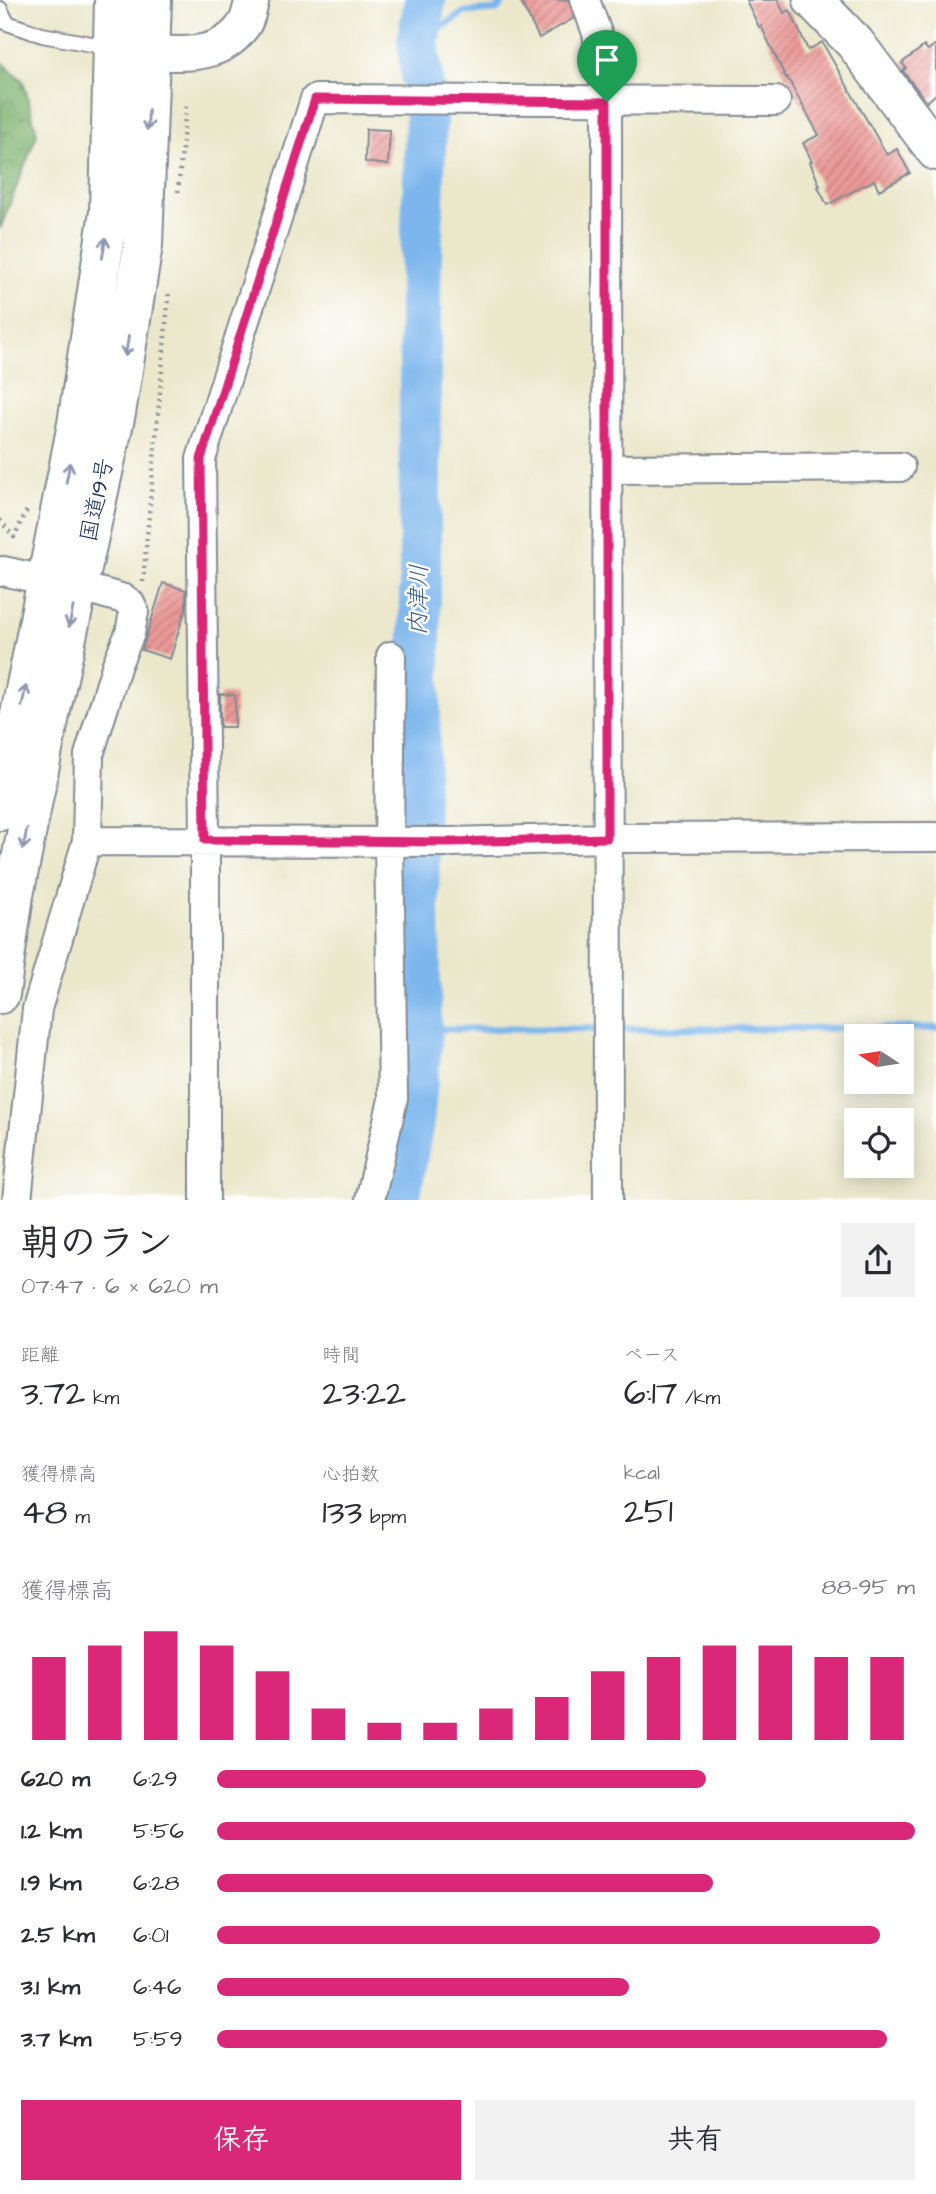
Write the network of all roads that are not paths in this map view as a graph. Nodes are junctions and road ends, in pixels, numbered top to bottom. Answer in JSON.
{"nodes":[{"id":1,"x":114,"y":0,"type":"edge"},
{"id":2,"x":152,"y":0,"type":"edge"},
{"id":3,"x":253,"y":0,"type":"edge"},
{"id":4,"x":584,"y":0,"type":"edge"},
{"id":5,"x":813,"y":0,"type":"edge"},
{"id":6,"x":0,"y":9,"type":"edge"},
{"id":7,"x":132,"y":50,"type":"junction"},
{"id":8,"x":607,"y":102,"type":"junction"},
{"id":9,"x":776,"y":102,"type":"dead end"},
{"id":10,"x":936,"y":151,"type":"edge"},
{"id":11,"x":900,"y":467,"type":"dead end"},
{"id":12,"x":607,"y":470,"type":"junction"},
{"id":13,"x":99,"y":592,"type":"dead end"},
{"id":14,"x":391,"y":656,"type":"dead end"},
{"id":15,"x":0,"y":811,"type":"edge"},
{"id":16,"x":936,"y":837,"type":"edge"},
{"id":17,"x":607,"y":838,"type":"junction"},
{"id":18,"x":205,"y":840,"type":"junction"},
{"id":19,"x":87,"y":841,"type":"junction"},
{"id":20,"x":389,"y":841,"type":"junction"},
{"id":21,"x":0,"y":994,"type":"edge"},
{"id":22,"x":17,"y":1200,"type":"edge"},
{"id":23,"x":205,"y":1200,"type":"edge"},
{"id":24,"x":370,"y":1200,"type":"edge"},
{"id":25,"x":608,"y":1200,"type":"edge"}],
"edges":[{"from":1,"to":7,"type":"main road","name":"国道19号"},
{"from":2,"to":7,"type":"main road","name":"国道19号"},
{"from":3,"to":7,"type":"street"},
{"from":4,"to":8,"type":"street"},
{"from":5,"to":10,"type":"main road"},
{"from":6,"to":7,"type":"lane"},
{"from":15,"to":7,"type":"main road","name":"国道19号","one_way":true},
{"from":7,"to":21,"type":"main road","name":"国道19号","one_way":true},
{"from":8,"to":9,"type":"street"},
{"from":8,"to":12,"type":"street"},
{"from":8,"to":18,"type":"street"},
{"from":11,"to":12,"type":"street"},
{"from":12,"to":17,"type":"street"},
{"from":13,"to":19,"type":"street"},
{"from":14,"to":20,"type":"street"},
{"from":16,"to":17,"type":"street"},
{"from":17,"to":20,"type":"street"},
{"from":17,"to":25,"type":"street"},
{"from":18,"to":19,"type":"street"},
{"from":18,"to":20,"type":"street"},
{"from":18,"to":23,"type":"street"},
{"from":19,"to":22,"type":"street"},
{"from":20,"to":24,"type":"street"}]}
